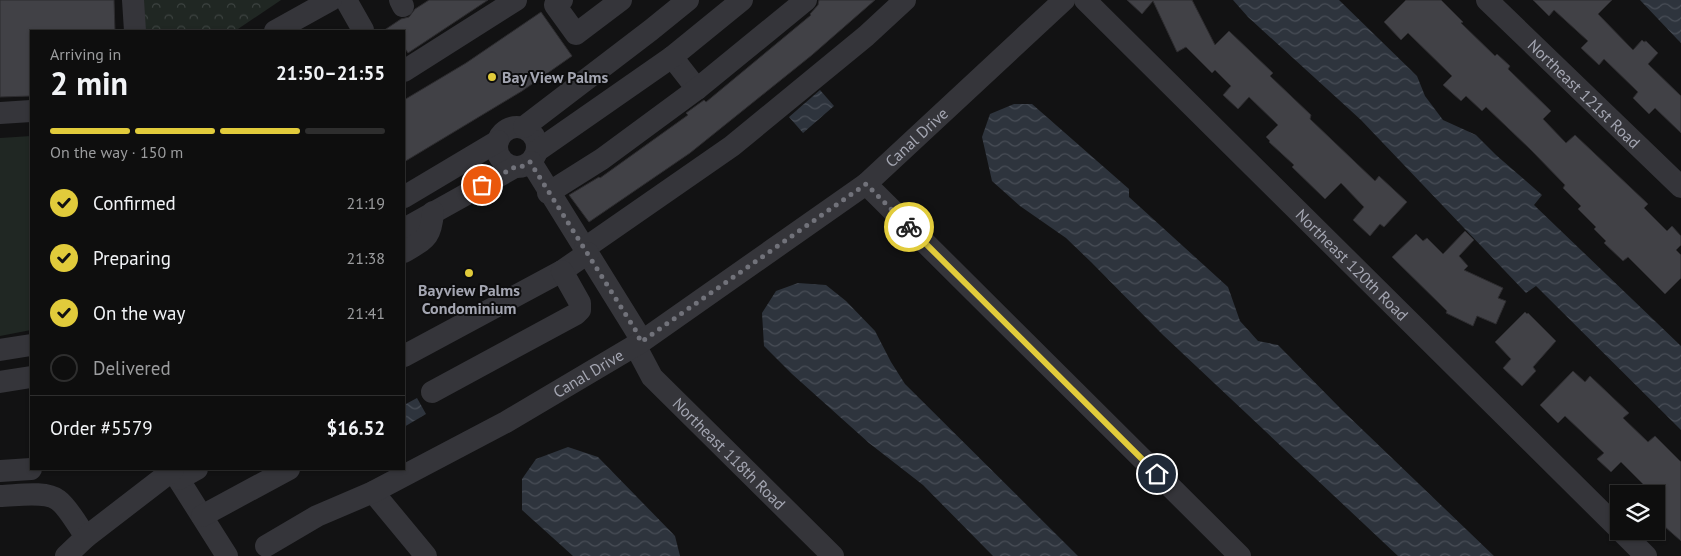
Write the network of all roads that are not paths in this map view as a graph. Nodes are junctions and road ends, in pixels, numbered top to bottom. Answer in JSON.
{"nodes":[{"id":1,"x":133,"y":0,"type":"edge"},
{"id":2,"x":331,"y":0,"type":"edge"},
{"id":3,"x":346,"y":0,"type":"edge"},
{"id":4,"x":516,"y":0,"type":"edge"},
{"id":5,"x":562,"y":0,"type":"edge"},
{"id":6,"x":621,"y":0,"type":"edge"},
{"id":7,"x":688,"y":0,"type":"edge"},
{"id":8,"x":742,"y":0,"type":"edge"},
{"id":9,"x":806,"y":0,"type":"edge"},
{"id":10,"x":905,"y":0,"type":"edge"},
{"id":11,"x":1064,"y":0,"type":"edge"},
{"id":12,"x":1085,"y":0,"type":"edge"},
{"id":13,"x":1487,"y":0,"type":"edge"},
{"id":14,"x":306,"y":24,"type":"edge"},
{"id":15,"x":135,"y":30,"type":"edge"},
{"id":16,"x":279,"y":30,"type":"edge"},
{"id":17,"x":363,"y":30,"type":"edge"},
{"id":18,"x":672,"y":57,"type":"junction"},
{"id":19,"x":405,"y":70,"type":"edge"},
{"id":20,"x":697,"y":89,"type":"junction"},
{"id":21,"x":30,"y":111,"type":"edge"},
{"id":22,"x":0,"y":113,"type":"edge"},
{"id":23,"x":524,"y":128,"type":"junction"},
{"id":24,"x":498,"y":140,"type":"junction"},
{"id":25,"x":527,"y":160,"type":"junction"},
{"id":26,"x":866,"y":184,"type":"junction"},
{"id":27,"x":1681,"y":187,"type":"edge"},
{"id":28,"x":548,"y":193,"type":"junction"},
{"id":29,"x":405,"y":196,"type":"edge"},
{"id":30,"x":433,"y":212,"type":"junction"},
{"id":31,"x":405,"y":228,"type":"edge"},
{"id":32,"x":405,"y":251,"type":"edge"},
{"id":33,"x":587,"y":251,"type":"junction"},
{"id":34,"x":562,"y":271,"type":"junction"},
{"id":35,"x":638,"y":344,"type":"junction"},
{"id":36,"x":30,"y":345,"type":"edge"},
{"id":37,"x":0,"y":350,"type":"edge"},
{"id":38,"x":405,"y":355,"type":"edge"},
{"id":39,"x":30,"y":377,"type":"edge"},
{"id":40,"x":0,"y":382,"type":"edge"},
{"id":41,"x":432,"y":392,"type":"dead end"},
{"id":42,"x":30,"y":469,"type":"edge"},
{"id":43,"x":286,"y":470,"type":"edge"},
{"id":44,"x":0,"y":471,"type":"edge"},
{"id":45,"x":180,"y":472,"type":"edge"},
{"id":46,"x":373,"y":492,"type":"junction"},
{"id":47,"x":0,"y":496,"type":"edge"},
{"id":48,"x":202,"y":516,"type":"junction"},
{"id":49,"x":1610,"y":520,"type":"edge"},
{"id":50,"x":86,"y":536,"type":"junction"},
{"id":51,"x":1630,"y":540,"type":"edge"},
{"id":52,"x":266,"y":546,"type":"dead end"},
{"id":53,"x":66,"y":556,"type":"edge"},
{"id":54,"x":227,"y":556,"type":"edge"},
{"id":55,"x":426,"y":556,"type":"edge"},
{"id":56,"x":833,"y":556,"type":"edge"},
{"id":57,"x":1240,"y":556,"type":"edge"},
{"id":58,"x":1646,"y":556,"type":"edge"}],
"edges":[{"from":1,"to":15,"type":"street"},
{"from":2,"to":14,"type":"street"},
{"from":3,"to":17,"type":"street"},
{"from":4,"to":19,"type":"street"},
{"from":5,"to":6,"type":"street"},
{"from":7,"to":23,"type":"street"},
{"from":8,"to":18,"type":"street"},
{"from":9,"to":20,"type":"street"},
{"from":10,"to":33,"type":"street"},
{"from":11,"to":26,"type":"street","name":"Canal Drive"},
{"from":12,"to":49,"type":"street","name":"Northeast 120th Road"},
{"from":13,"to":27,"type":"street","name":"Northeast 121st Road"},
{"from":14,"to":16,"type":"street"},
{"from":18,"to":20,"type":"street"},
{"from":18,"to":25,"type":"street"},
{"from":20,"to":28,"type":"street"},
{"from":21,"to":22,"type":"street"},
{"from":23,"to":24,"type":"street"},
{"from":23,"to":25,"type":"street"},
{"from":24,"to":25,"type":"street"},
{"from":24,"to":29,"type":"street"},
{"from":25,"to":28,"type":"street","name":"Northeast 118th Road"},
{"from":25,"to":30,"type":"street"},
{"from":26,"to":35,"type":"street","name":"Canal Drive"},
{"from":26,"to":57,"type":"street"},
{"from":28,"to":33,"type":"street","name":"Northeast 118th Road"},
{"from":30,"to":31,"type":"street"},
{"from":30,"to":32,"type":"street"},
{"from":33,"to":34,"type":"street"},
{"from":33,"to":35,"type":"street","name":"Northeast 118th Road"},
{"from":34,"to":38,"type":"street"},
{"from":34,"to":41,"type":"street"},
{"from":35,"to":46,"type":"street","name":"Canal Drive"},
{"from":35,"to":56,"type":"street","name":"Northeast 118th Road"},
{"from":36,"to":37,"type":"street"},
{"from":39,"to":40,"type":"street"},
{"from":42,"to":44,"type":"street"},
{"from":43,"to":48,"type":"street"},
{"from":45,"to":48,"type":"street"},
{"from":45,"to":50,"type":"street"},
{"from":46,"to":52,"type":"street","name":"Canal Drive"},
{"from":46,"to":55,"type":"street"},
{"from":47,"to":50,"type":"street"},
{"from":48,"to":54,"type":"street"},
{"from":50,"to":53,"type":"street"},
{"from":51,"to":58,"type":"street","name":"Northeast 120th Road"}]}
